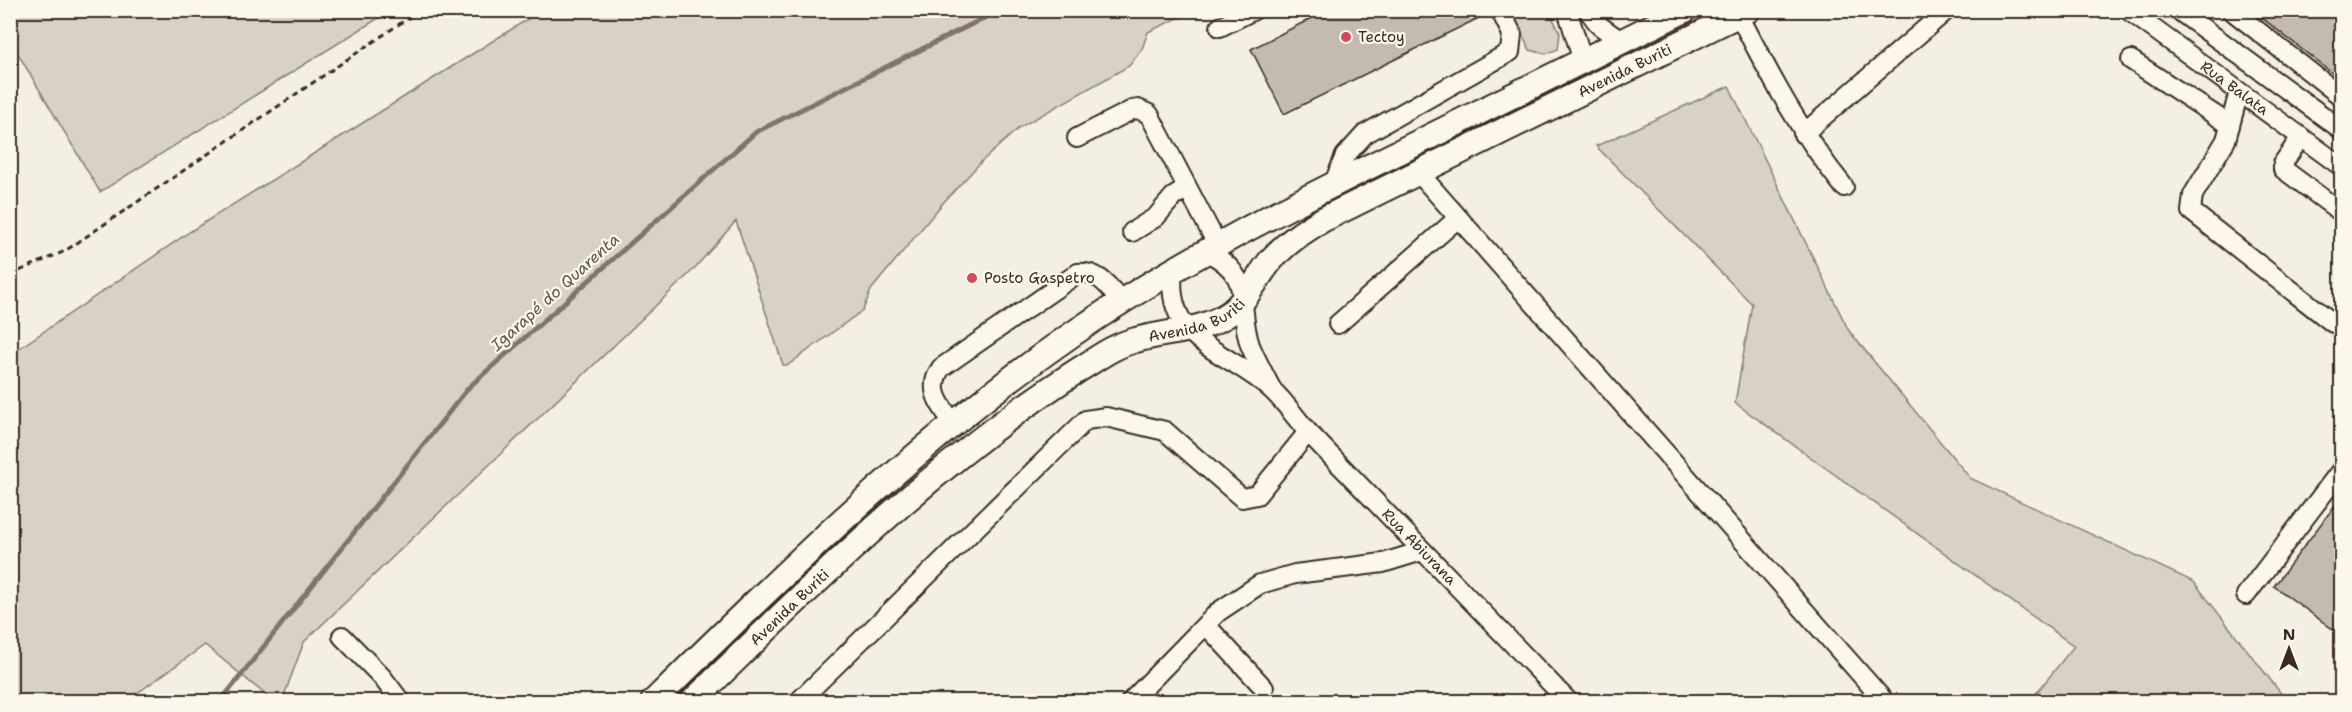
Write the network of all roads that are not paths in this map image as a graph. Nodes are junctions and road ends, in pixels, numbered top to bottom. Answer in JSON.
{"nodes":[{"id":1,"x":1254,"y":10,"type":"edge"},
{"id":2,"x":1500,"y":10,"type":"edge"},
{"id":3,"x":1567,"y":10,"type":"edge"},
{"id":4,"x":1588,"y":10,"type":"edge"},
{"id":5,"x":1685,"y":10,"type":"edge"},
{"id":6,"x":1947,"y":10,"type":"edge"},
{"id":7,"x":2128,"y":10,"type":"edge"},
{"id":8,"x":2178,"y":10,"type":"edge"},
{"id":9,"x":2231,"y":10,"type":"edge"},
{"id":10,"x":1743,"y":13,"type":"edge"},
{"id":11,"x":1220,"y":27,"type":"dead end"},
{"id":12,"x":1621,"y":41,"type":"junction"},
{"id":13,"x":1583,"y":60,"type":"junction"},
{"id":14,"x":2131,"y":60,"type":"dead end"},
{"id":15,"x":2240,"y":92,"type":"junction"},
{"id":16,"x":2342,"y":96,"type":"edge"},
{"id":17,"x":2230,"y":125,"type":"junction"},
{"id":18,"x":2342,"y":130,"type":"edge"},
{"id":19,"x":1803,"y":134,"type":"junction"},
{"id":20,"x":2301,"y":137,"type":"junction"},
{"id":21,"x":1077,"y":138,"type":"dead end"},
{"id":22,"x":2342,"y":167,"type":"edge"},
{"id":23,"x":1418,"y":172,"type":"junction"},
{"id":24,"x":1333,"y":185,"type":"junction"},
{"id":25,"x":1187,"y":188,"type":"junction"},
{"id":26,"x":1844,"y":188,"type":"dead end"},
{"id":27,"x":2342,"y":213,"type":"edge"},
{"id":28,"x":1457,"y":219,"type":"junction"},
{"id":29,"x":1132,"y":232,"type":"dead end"},
{"id":30,"x":1212,"y":249,"type":"junction"},
{"id":31,"x":1173,"y":271,"type":"junction"},
{"id":32,"x":1243,"y":299,"type":"junction"},
{"id":33,"x":1122,"y":302,"type":"junction"},
{"id":34,"x":2333,"y":323,"type":"dead end"},
{"id":35,"x":1338,"y":324,"type":"dead end"},
{"id":36,"x":1186,"y":329,"type":"junction"},
{"id":37,"x":1272,"y":390,"type":"junction"},
{"id":38,"x":954,"y":424,"type":"junction"},
{"id":39,"x":1308,"y":432,"type":"junction"},
{"id":40,"x":2342,"y":469,"type":"edge"},
{"id":41,"x":1422,"y":551,"type":"junction"},
{"id":42,"x":2246,"y":595,"type":"dead end"},
{"id":43,"x":1206,"y":625,"type":"junction"},
{"id":44,"x":342,"y":636,"type":"dead end"},
{"id":45,"x":1264,"y":688,"type":"dead end"},
{"id":46,"x":400,"y":702,"type":"edge"},
{"id":47,"x":653,"y":702,"type":"edge"},
{"id":48,"x":692,"y":702,"type":"edge"},
{"id":49,"x":798,"y":702,"type":"edge"},
{"id":50,"x":1130,"y":702,"type":"edge"},
{"id":51,"x":1569,"y":702,"type":"edge"},
{"id":52,"x":1885,"y":702,"type":"edge"}],
"edges":[{"from":1,"to":11,"type":"street"},
{"from":2,"to":24,"type":"street"},
{"from":3,"to":13,"type":"street"},
{"from":4,"to":12,"type":"street"},
{"from":5,"to":12,"type":"main road","name":"Avenida Buriti"},
{"from":6,"to":19,"type":"street"},
{"from":7,"to":15,"type":"street","name":"Rua Balata"},
{"from":8,"to":18,"type":"street"},
{"from":9,"to":16,"type":"street"},
{"from":10,"to":19,"type":"street"},
{"from":10,"to":23,"type":"main road","name":"Avenida Buriti"},
{"from":12,"to":13,"type":"main road","name":"Avenida Buriti"},
{"from":13,"to":24,"type":"main road","name":"Avenida Buriti"},
{"from":14,"to":17,"type":"street"},
{"from":15,"to":17,"type":"street"},
{"from":15,"to":20,"type":"street","name":"Rua Balata"},
{"from":17,"to":34,"type":"street"},
{"from":19,"to":26,"type":"street"},
{"from":20,"to":22,"type":"street","name":"Rua Balata"},
{"from":20,"to":27,"type":"street"},
{"from":21,"to":25,"type":"street"},
{"from":23,"to":28,"type":"street"},
{"from":23,"to":32,"type":"main road","name":"Avenida Buriti"},
{"from":24,"to":30,"type":"main road","name":"Avenida Buriti"},
{"from":25,"to":29,"type":"street"},
{"from":25,"to":30,"type":"street"},
{"from":28,"to":35,"type":"street"},
{"from":28,"to":52,"type":"street"},
{"from":30,"to":31,"type":"main road","name":"Avenida Buriti"},
{"from":30,"to":32,"type":"street","name":"Rua Abiurana"},
{"from":31,"to":33,"type":"main road","name":"Avenida Buriti"},
{"from":31,"to":36,"type":"street","name":"Rua Abiurana"},
{"from":32,"to":36,"type":"main road","name":"Avenida Buriti"},
{"from":32,"to":37,"type":"street","name":"Rua Abiurana"},
{"from":33,"to":38,"type":"main road","name":"Avenida Buriti"},
{"from":33,"to":38,"type":"street"},
{"from":36,"to":37,"type":"street","name":"Rua Abiurana"},
{"from":36,"to":48,"type":"main road","name":"Avenida Buriti"},
{"from":37,"to":39,"type":"street","name":"Rua Abiurana"},
{"from":38,"to":47,"type":"main road","name":"Avenida Buriti"},
{"from":39,"to":41,"type":"street","name":"Rua Abiurana"},
{"from":39,"to":49,"type":"street"},
{"from":40,"to":42,"type":"street"},
{"from":41,"to":43,"type":"street"},
{"from":41,"to":51,"type":"street","name":"Rua Abiurana"},
{"from":43,"to":45,"type":"street"},
{"from":43,"to":50,"type":"street"},
{"from":44,"to":46,"type":"street"}]}
